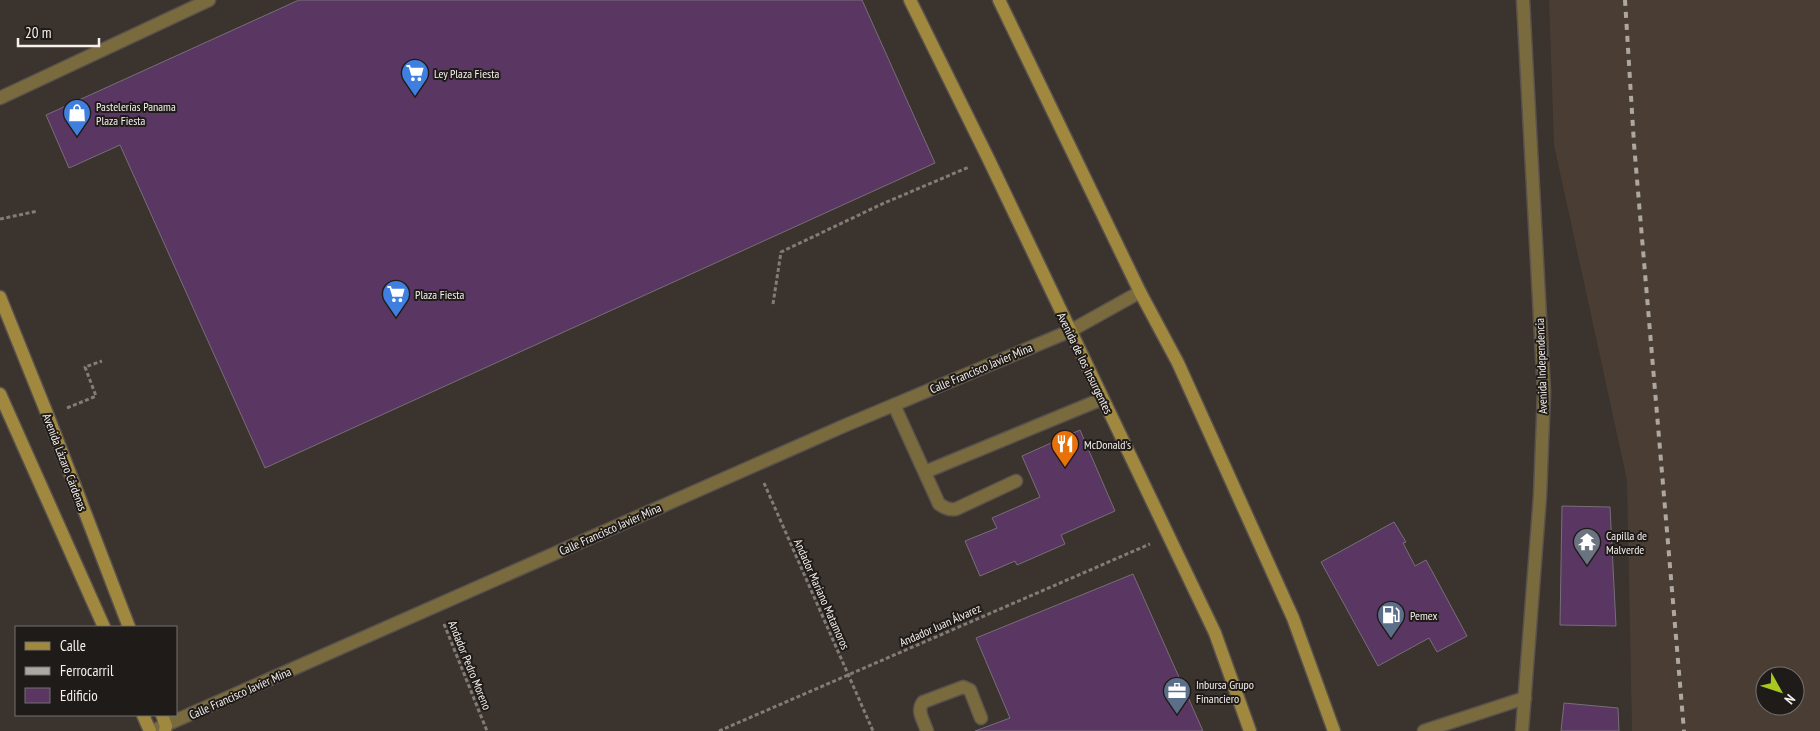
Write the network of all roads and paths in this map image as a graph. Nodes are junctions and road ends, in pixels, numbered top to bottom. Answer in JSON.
{"nodes":[{"id":1,"x":208,"y":0,"type":"edge"},
{"id":2,"x":910,"y":0,"type":"edge"},
{"id":3,"x":999,"y":0,"type":"edge"},
{"id":4,"x":1523,"y":0,"type":"edge"},
{"id":5,"x":0,"y":98,"type":"edge"},
{"id":6,"x":988,"y":158,"type":"junction"},
{"id":7,"x":38,"y":211,"type":"dead end"},
{"id":8,"x":0,"y":219,"type":"edge"},
{"id":9,"x":1140,"y":292,"type":"junction"},
{"id":10,"x":0,"y":297,"type":"edge"},
{"id":11,"x":773,"y":304,"type":"dead end"},
{"id":12,"x":1070,"y":331,"type":"junction"},
{"id":13,"x":102,"y":361,"type":"dead end"},
{"id":14,"x":0,"y":394,"type":"edge"},
{"id":15,"x":1102,"y":399,"type":"junction"},
{"id":16,"x":894,"y":404,"type":"junction"},
{"id":17,"x":48,"y":416,"type":"junction"},
{"id":18,"x":756,"y":464,"type":"junction"},
{"id":19,"x":924,"y":472,"type":"junction"},
{"id":20,"x":1016,"y":482,"type":"dead end"},
{"id":21,"x":1168,"y":536,"type":"junction"},
{"id":22,"x":436,"y":605,"type":"junction"},
{"id":23,"x":104,"y":626,"type":"edge"},
{"id":24,"x":129,"y":626,"type":"edge"},
{"id":25,"x":848,"y":675,"type":"junction"},
{"id":26,"x":1525,"y":698,"type":"junction"},
{"id":27,"x":144,"y":716,"type":"edge"},
{"id":28,"x":981,"y":718,"type":"dead end"},
{"id":29,"x":164,"y":724,"type":"edge"},
{"id":30,"x":151,"y":731,"type":"edge"},
{"id":31,"x":487,"y":731,"type":"edge"},
{"id":32,"x":720,"y":731,"type":"edge"},
{"id":33,"x":873,"y":731,"type":"edge"},
{"id":34,"x":928,"y":731,"type":"edge"},
{"id":35,"x":1250,"y":731,"type":"edge"},
{"id":36,"x":1334,"y":731,"type":"edge"},
{"id":37,"x":1424,"y":731,"type":"edge"},
{"id":38,"x":1522,"y":731,"type":"edge"}],
"edges":[{"from":1,"to":5,"type":"street"},
{"from":2,"to":6,"type":"main road","name":"Avenida de los Insurgentes"},
{"from":3,"to":9,"type":"main road"},
{"from":4,"to":26,"type":"street","name":"Avenida Independencia"},
{"from":6,"to":11,"type":"path"},
{"from":6,"to":12,"type":"main road","name":"Avenida de los Insurgentes"},
{"from":7,"to":8,"type":"path"},
{"from":9,"to":12,"type":"street","name":"Calle Francisco Javier Mina"},
{"from":9,"to":36,"type":"main road"},
{"from":10,"to":17,"type":"main road","name":"Avenida Lázaro Cárdenas"},
{"from":12,"to":15,"type":"main road","name":"Avenida de los Insurgentes"},
{"from":12,"to":16,"type":"street","name":"Calle Francisco Javier Mina"},
{"from":13,"to":17,"type":"path"},
{"from":14,"to":23,"type":"main road"},
{"from":15,"to":19,"type":"street"},
{"from":15,"to":21,"type":"main road","name":"Avenida de los Insurgentes"},
{"from":16,"to":18,"type":"street","name":"Calle Francisco Javier Mina"},
{"from":16,"to":19,"type":"street"},
{"from":17,"to":24,"type":"main road","name":"Avenida Lázaro Cárdenas"},
{"from":18,"to":22,"type":"street","name":"Calle Francisco Javier Mina"},
{"from":18,"to":25,"type":"path","name":"Andador Mariano Matamoros"},
{"from":19,"to":20,"type":"street"},
{"from":21,"to":25,"type":"path","name":"Andador Juan Álvarez"},
{"from":21,"to":35,"type":"main road","name":"Avenida de los Insurgentes"},
{"from":22,"to":29,"type":"street","name":"Calle Francisco Javier Mina"},
{"from":22,"to":31,"type":"path","name":"Andador Pedro Moreno"},
{"from":25,"to":32,"type":"path","name":"Andador Juan Álvarez"},
{"from":25,"to":33,"type":"path","name":"Andador Mariano Matamoros"},
{"from":26,"to":37,"type":"street"},
{"from":26,"to":38,"type":"street","name":"Avenida Independencia"},
{"from":27,"to":30,"type":"main road"},
{"from":28,"to":34,"type":"street"},
{"from":29,"to":30,"type":"street","name":"Calle Francisco Javier Mina"}]}
